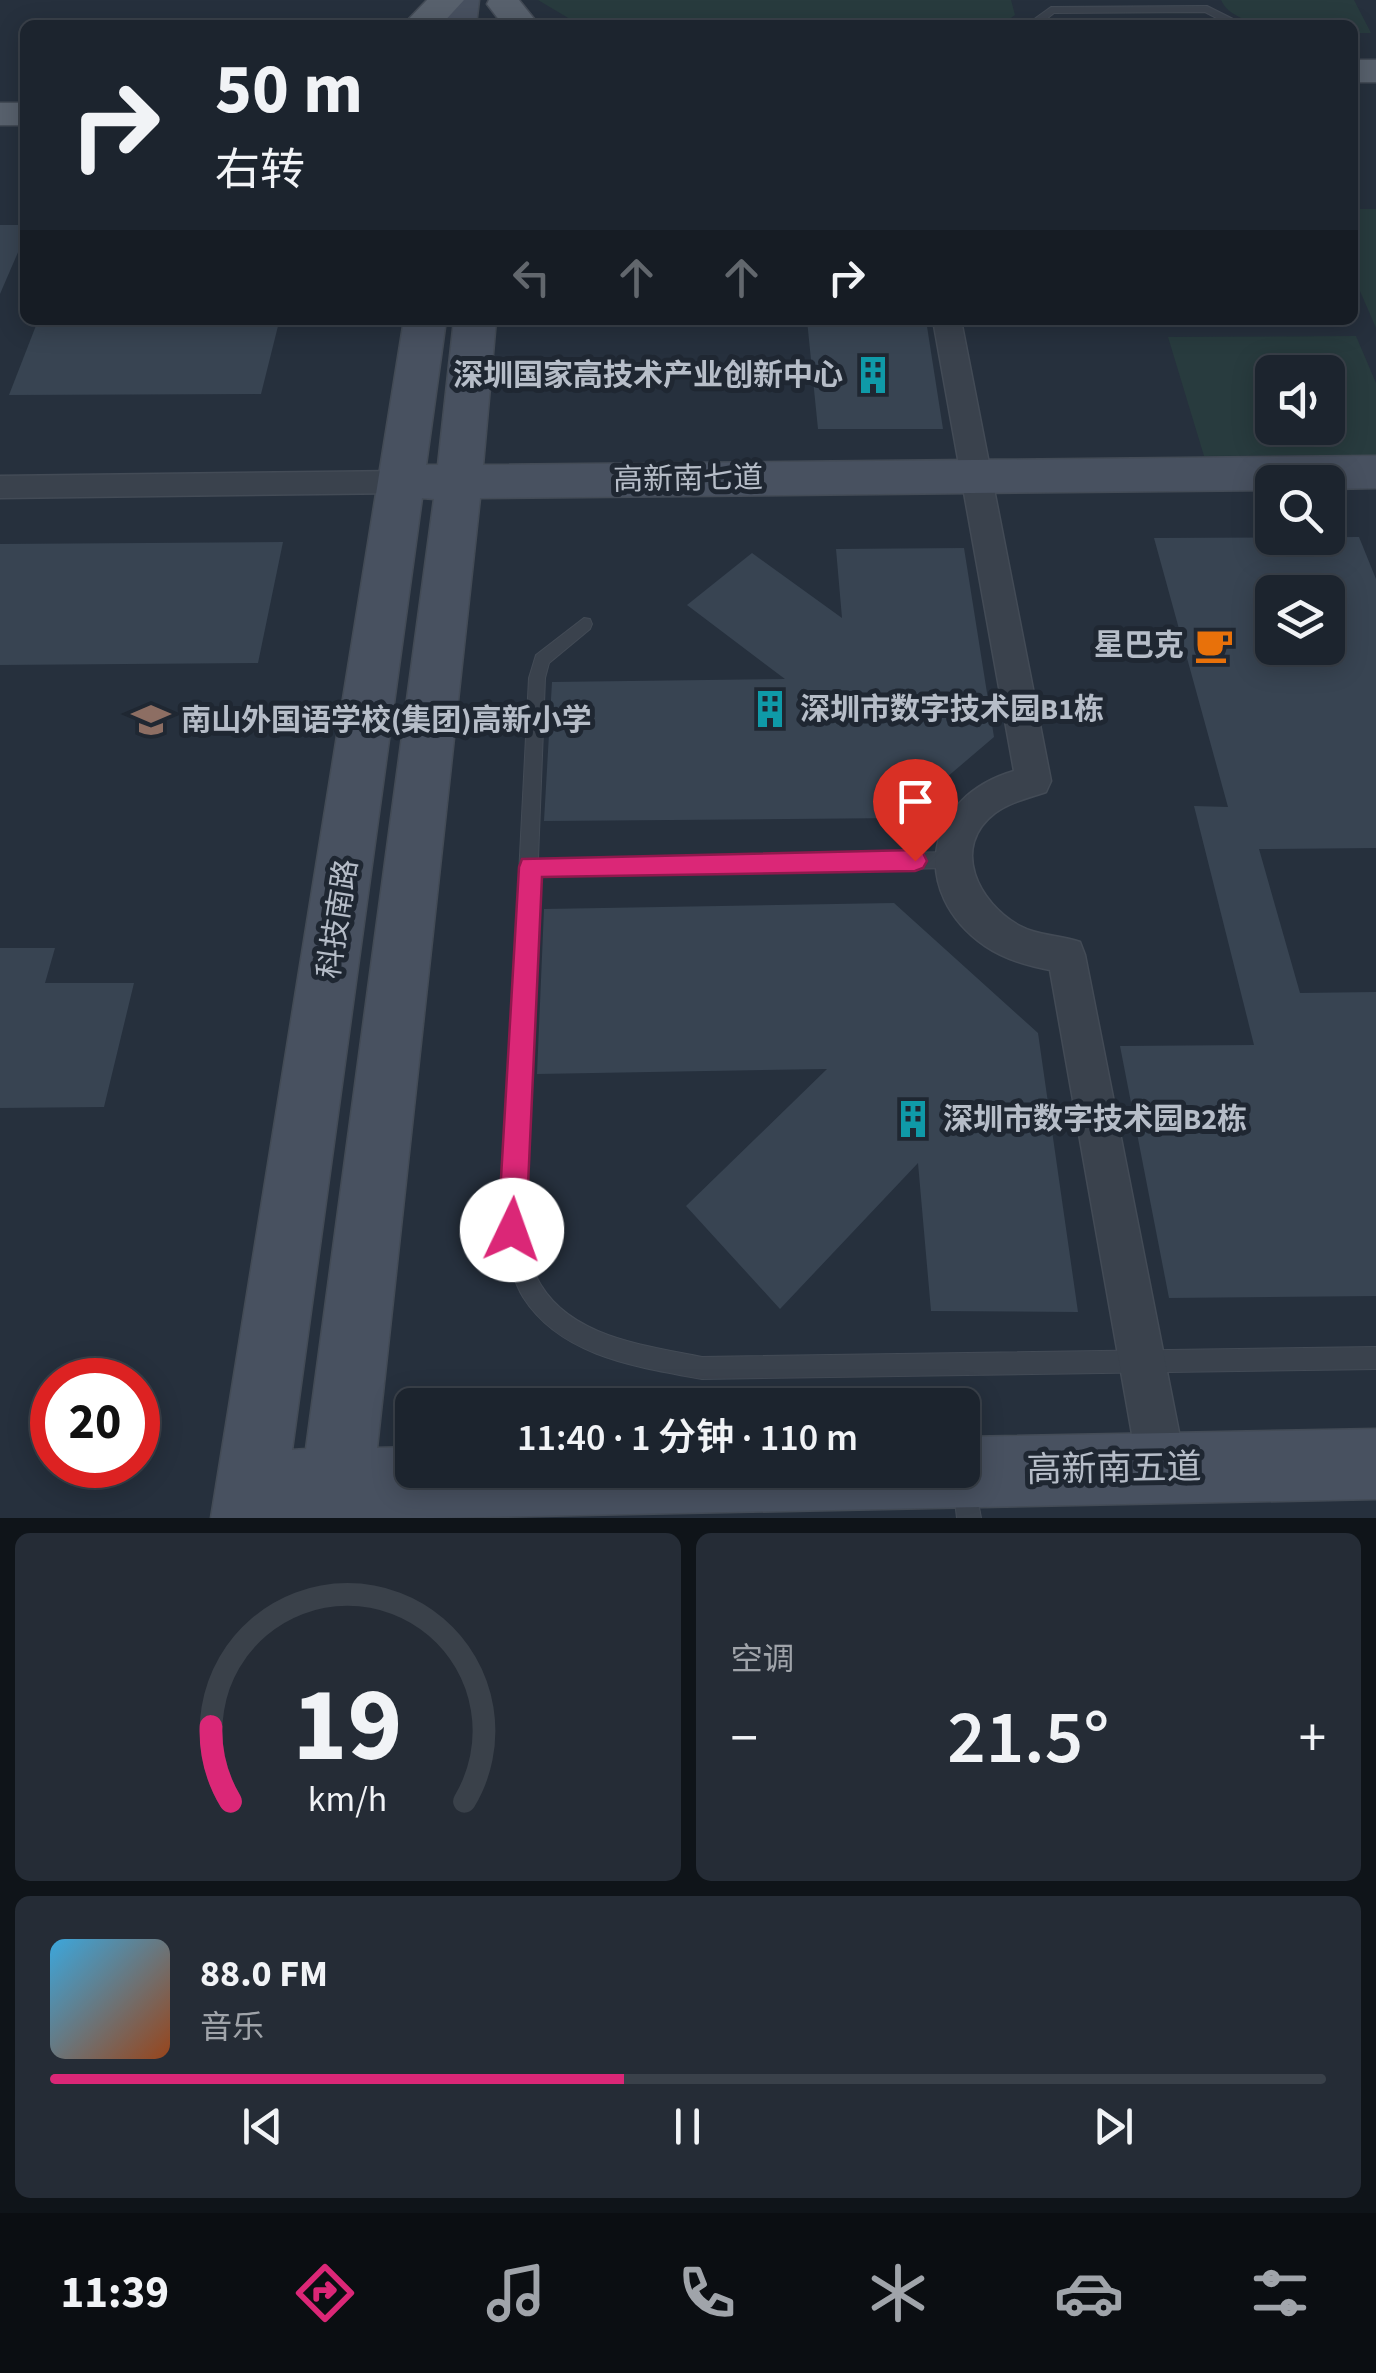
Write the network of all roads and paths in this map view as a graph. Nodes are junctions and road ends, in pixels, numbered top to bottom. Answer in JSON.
{"nodes":[{"id":1,"x":447,"y":0,"type":"edge"},
{"id":2,"x":426,"y":20,"type":"edge"},
{"id":3,"x":1038,"y":20,"type":"edge"},
{"id":4,"x":1228,"y":20,"type":"edge"},
{"id":5,"x":424,"y":325,"type":"edge"},
{"id":6,"x":475,"y":325,"type":"edge"},
{"id":7,"x":948,"y":325,"type":"edge"},
{"id":8,"x":976,"y":476,"type":"junction"},
{"id":9,"x":1373,"y":478,"type":"edge"},
{"id":10,"x":404,"y":482,"type":"junction"},
{"id":11,"x":459,"y":482,"type":"junction"},
{"id":12,"x":0,"y":487,"type":"edge"},
{"id":13,"x":584,"y":624,"type":"dead end"},
{"id":14,"x":954,"y":860,"type":"junction"},
{"id":15,"x":530,"y":867,"type":"junction"},
{"id":16,"x":1376,"y":1358,"type":"edge"},
{"id":17,"x":1142,"y":1362,"type":"junction"},
{"id":18,"x":1376,"y":1464,"type":"edge"},
{"id":19,"x":1162,"y":1468,"type":"junction"},
{"id":20,"x":966,"y":1496,"type":"edge"},
{"id":21,"x":334,"y":1501,"type":"edge"},
{"id":22,"x":250,"y":1502,"type":"edge"}],
"edges":[{"from":1,"to":2,"type":"main road"},
{"from":3,"to":4,"type":"lane"},
{"from":5,"to":10,"type":"main road","name":"科技南路"},
{"from":6,"to":11,"type":"main road"},
{"from":7,"to":8,"type":"street"},
{"from":8,"to":9,"type":"main road","name":"高新南七道"},
{"from":8,"to":11,"type":"main road","name":"高新南七道"},
{"from":8,"to":14,"type":"street"},
{"from":10,"to":11,"type":"main road","name":"高新南七道"},
{"from":10,"to":12,"type":"street","name":"高新南七道"},
{"from":10,"to":22,"type":"main road","name":"科技南路"},
{"from":11,"to":21,"type":"main road"},
{"from":13,"to":15,"type":"lane"},
{"from":14,"to":15,"type":"lane"},
{"from":14,"to":17,"type":"street"},
{"from":15,"to":17,"type":"lane"},
{"from":16,"to":17,"type":"lane"},
{"from":17,"to":19,"type":"street"},
{"from":18,"to":19,"type":"main road","name":"高新南五道"},
{"from":19,"to":20,"type":"main road","name":"高新南五道"},
{"from":20,"to":21,"type":"main road","name":"高新南五道"},
{"from":21,"to":22,"type":"main road","name":"高新南五道"}]}
